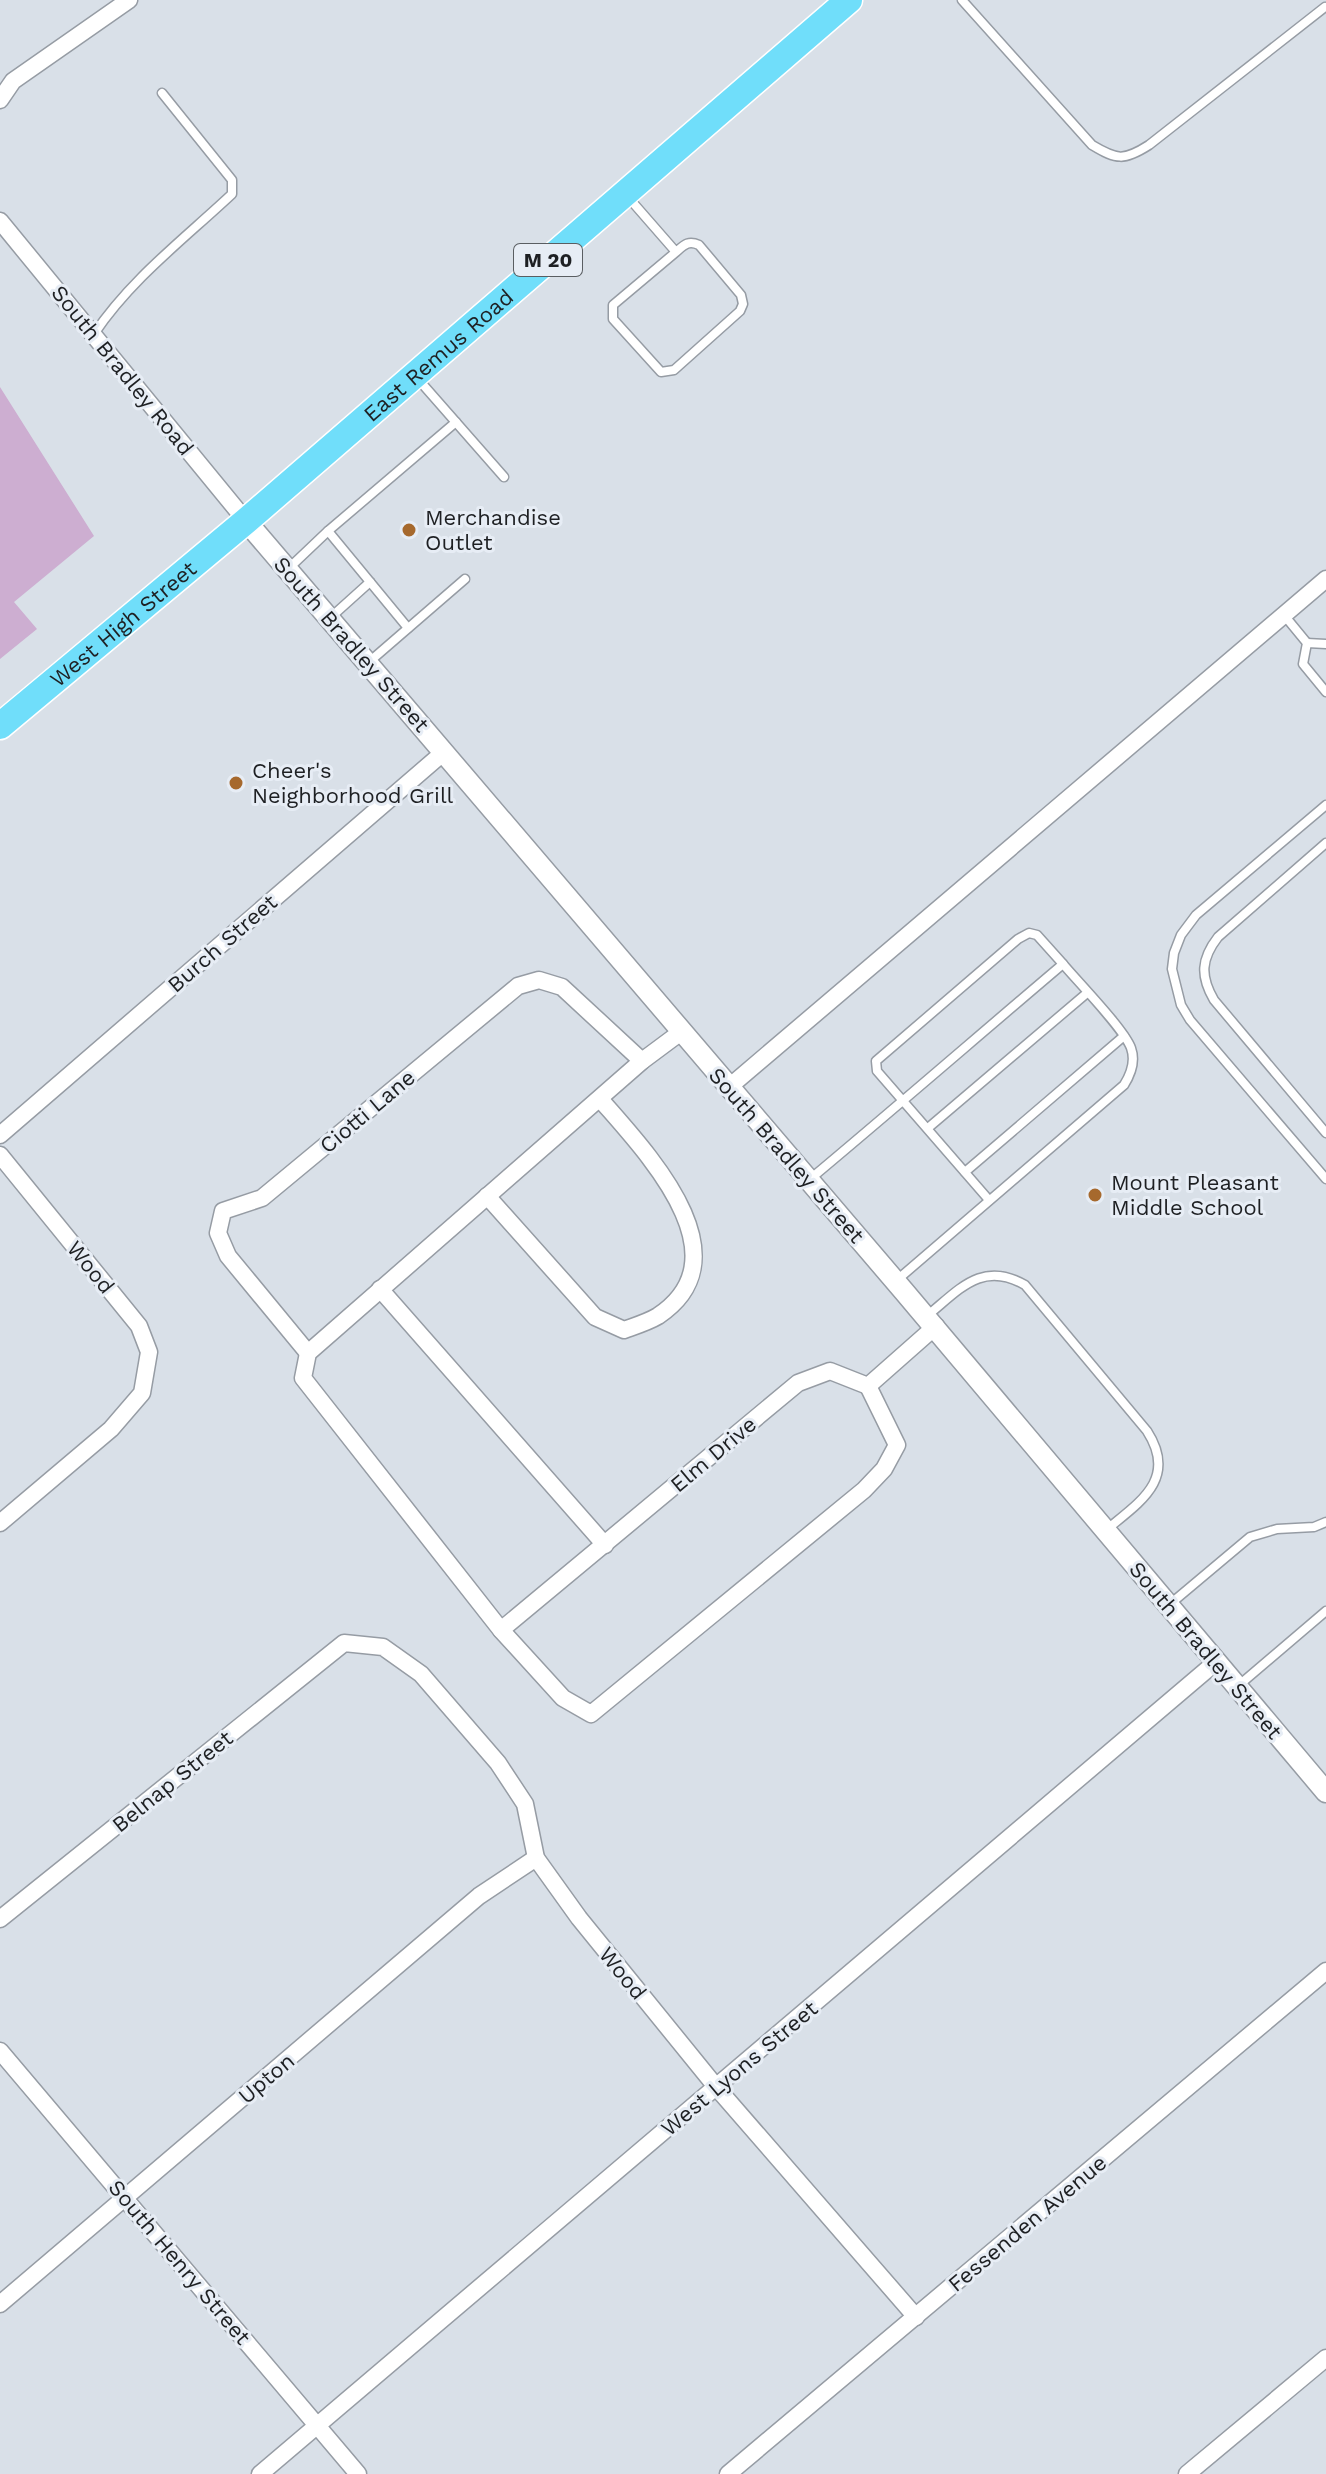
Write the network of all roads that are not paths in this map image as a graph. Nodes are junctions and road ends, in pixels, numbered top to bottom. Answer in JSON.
{"nodes":[{"id":1,"x":129,"y":0,"type":"edge"},
{"id":2,"x":849,"y":0,"type":"edge"},
{"id":3,"x":962,"y":0,"type":"edge"},
{"id":4,"x":1320,"y":0,"type":"edge"},
{"id":5,"x":1326,"y":7,"type":"edge"},
{"id":6,"x":162,"y":93,"type":"dead end"},
{"id":7,"x":0,"y":100,"type":"edge"},
{"id":8,"x":625,"y":194,"type":"junction"},
{"id":9,"x":0,"y":221,"type":"edge"},
{"id":10,"x":676,"y":252,"type":"junction"},
{"id":11,"x":94,"y":334,"type":"junction"},
{"id":12,"x":415,"y":375,"type":"junction"},
{"id":13,"x":456,"y":422,"type":"junction"},
{"id":14,"x":504,"y":477,"type":"dead end"},
{"id":15,"x":246,"y":521,"type":"junction"},
{"id":16,"x":328,"y":531,"type":"junction"},
{"id":17,"x":287,"y":569,"type":"junction"},
{"id":18,"x":465,"y":579,"type":"dead end"},
{"id":19,"x":1326,"y":579,"type":"edge"},
{"id":20,"x":370,"y":582,"type":"junction"},
{"id":21,"x":1284,"y":615,"type":"junction"},
{"id":22,"x":330,"y":618,"type":"junction"},
{"id":23,"x":408,"y":628,"type":"junction"},
{"id":24,"x":1307,"y":643,"type":"junction"},
{"id":25,"x":1326,"y":644,"type":"edge"},
{"id":26,"x":368,"y":663,"type":"junction"},
{"id":27,"x":1326,"y":692,"type":"edge"},
{"id":28,"x":0,"y":726,"type":"edge"},
{"id":29,"x":444,"y":752,"type":"junction"},
{"id":30,"x":1326,"y":805,"type":"edge"},
{"id":31,"x":1326,"y":843,"type":"edge"},
{"id":32,"x":1063,"y":964,"type":"junction"},
{"id":33,"x":1087,"y":993,"type":"junction"},
{"id":34,"x":681,"y":1032,"type":"junction"},
{"id":35,"x":1124,"y":1036,"type":"junction"},
{"id":36,"x":642,"y":1061,"type":"junction"},
{"id":37,"x":728,"y":1088,"type":"junction"},
{"id":38,"x":600,"y":1099,"type":"junction"},
{"id":39,"x":903,"y":1101,"type":"junction"},
{"id":40,"x":928,"y":1128,"type":"junction"},
{"id":41,"x":1326,"y":1133,"type":"edge"},
{"id":42,"x":0,"y":1135,"type":"edge"},
{"id":43,"x":0,"y":1155,"type":"edge"},
{"id":44,"x":965,"y":1172,"type":"junction"},
{"id":45,"x":1326,"y":1179,"type":"edge"},
{"id":46,"x":809,"y":1181,"type":"junction"},
{"id":47,"x":487,"y":1196,"type":"junction"},
{"id":48,"x":989,"y":1200,"type":"junction"},
{"id":49,"x":896,"y":1281,"type":"junction"},
{"id":50,"x":380,"y":1289,"type":"junction"},
{"id":51,"x":931,"y":1321,"type":"junction"},
{"id":52,"x":308,"y":1353,"type":"junction"},
{"id":53,"x":868,"y":1386,"type":"junction"},
{"id":54,"x":1326,"y":1522,"type":"edge"},
{"id":55,"x":0,"y":1523,"type":"edge"},
{"id":56,"x":1105,"y":1531,"type":"junction"},
{"id":57,"x":605,"y":1545,"type":"junction"},
{"id":58,"x":1169,"y":1605,"type":"junction"},
{"id":59,"x":1326,"y":1611,"type":"edge"},
{"id":60,"x":501,"y":1630,"type":"junction"},
{"id":61,"x":344,"y":1643,"type":"joint"},
{"id":62,"x":1216,"y":1662,"type":"junction"},
{"id":63,"x":1238,"y":1687,"type":"junction"},
{"id":64,"x":1326,"y":1792,"type":"edge"},
{"id":65,"x":536,"y":1858,"type":"junction"},
{"id":66,"x":0,"y":1919,"type":"edge"},
{"id":67,"x":1326,"y":1971,"type":"edge"},
{"id":68,"x":0,"y":2051,"type":"edge"},
{"id":69,"x":717,"y":2088,"type":"junction"},
{"id":70,"x":126,"y":2198,"type":"junction"},
{"id":71,"x":0,"y":2304,"type":"edge"},
{"id":72,"x":916,"y":2317,"type":"junction"},
{"id":73,"x":1326,"y":2358,"type":"edge"},
{"id":74,"x":318,"y":2425,"type":"junction"},
{"id":75,"x":260,"y":2474,"type":"edge"},
{"id":76,"x":358,"y":2474,"type":"edge"},
{"id":77,"x":728,"y":2474,"type":"edge"},
{"id":78,"x":1187,"y":2474,"type":"edge"}],
"edges":[{"from":1,"to":7,"type":"street"},
{"from":2,"to":8,"type":"main road","name":"East Remus Road","number":"M 20"},
{"from":3,"to":5,"type":"lane"},
{"from":4,"to":5,"type":"lane"},
{"from":6,"to":11,"type":"lane"},
{"from":8,"to":10,"type":"lane"},
{"from":8,"to":12,"type":"main road","name":"East Remus Road","number":"M 20"},
{"from":9,"to":11,"type":"street","name":"South Bradley Road"},
{"from":10,"to":10,"type":"lane"},
{"from":11,"to":15,"type":"street","name":"South Bradley Road"},
{"from":12,"to":13,"type":"lane"},
{"from":12,"to":15,"type":"main road","name":"East Remus Road","number":"M 20"},
{"from":13,"to":14,"type":"lane"},
{"from":13,"to":16,"type":"lane"},
{"from":15,"to":17,"type":"street","name":"South Bradley Street"},
{"from":15,"to":28,"type":"main road","name":"West High Street","number":"M 20"},
{"from":16,"to":17,"type":"lane"},
{"from":16,"to":20,"type":"lane"},
{"from":17,"to":22,"type":"street","name":"South Bradley Street"},
{"from":18,"to":23,"type":"lane"},
{"from":19,"to":21,"type":"street"},
{"from":20,"to":22,"type":"lane"},
{"from":20,"to":23,"type":"lane"},
{"from":21,"to":24,"type":"lane"},
{"from":21,"to":37,"type":"street"},
{"from":22,"to":26,"type":"street","name":"South Bradley Street"},
{"from":23,"to":26,"type":"lane"},
{"from":24,"to":25,"type":"lane"},
{"from":24,"to":27,"type":"lane"},
{"from":26,"to":29,"type":"street","name":"South Bradley Street"},
{"from":29,"to":34,"type":"street","name":"South Bradley Street"},
{"from":29,"to":42,"type":"street","name":"Burch Street"},
{"from":30,"to":45,"type":"lane"},
{"from":31,"to":41,"type":"lane"},
{"from":32,"to":33,"type":"lane"},
{"from":32,"to":39,"type":"lane"},
{"from":32,"to":39,"type":"lane"},
{"from":33,"to":35,"type":"lane"},
{"from":33,"to":40,"type":"lane"},
{"from":34,"to":36,"type":"street"},
{"from":34,"to":37,"type":"street","name":"South Bradley Street"},
{"from":35,"to":44,"type":"lane"},
{"from":35,"to":48,"type":"lane"},
{"from":36,"to":38,"type":"street"},
{"from":36,"to":52,"type":"street","name":"Ciotti Lane"},
{"from":37,"to":46,"type":"street","name":"South Bradley Street"},
{"from":38,"to":47,"type":"street"},
{"from":38,"to":47,"type":"street"},
{"from":39,"to":40,"type":"lane"},
{"from":39,"to":46,"type":"lane"},
{"from":40,"to":44,"type":"lane"},
{"from":43,"to":55,"type":"street","name":"Wood"},
{"from":44,"to":48,"type":"lane"},
{"from":46,"to":49,"type":"street","name":"South Bradley Street"},
{"from":47,"to":50,"type":"street"},
{"from":48,"to":49,"type":"lane"},
{"from":49,"to":51,"type":"street","name":"South Bradley Street"},
{"from":50,"to":52,"type":"street"},
{"from":50,"to":57,"type":"street"},
{"from":51,"to":53,"type":"street"},
{"from":51,"to":56,"type":"street","name":"South Bradley Street"},
{"from":51,"to":56,"type":"lane"},
{"from":52,"to":60,"type":"street"},
{"from":53,"to":57,"type":"street","name":"Elm Drive"},
{"from":53,"to":60,"type":"street"},
{"from":54,"to":58,"type":"lane"},
{"from":56,"to":58,"type":"street","name":"South Bradley Street"},
{"from":57,"to":60,"type":"street","name":"Elm Drive"},
{"from":58,"to":62,"type":"street","name":"South Bradley Street"},
{"from":59,"to":63,"type":"lane"},
{"from":61,"to":65,"type":"street","name":"Wood"},
{"from":61,"to":66,"type":"street","name":"Belnap Street"},
{"from":62,"to":63,"type":"street","name":"South Bradley Street"},
{"from":62,"to":69,"type":"street","name":"West Lyons Street"},
{"from":63,"to":64,"type":"street","name":"South Bradley Street"},
{"from":65,"to":69,"type":"street","name":"Wood"},
{"from":65,"to":70,"type":"street","name":"Upton"},
{"from":67,"to":72,"type":"street","name":"Fessenden Avenue"},
{"from":68,"to":70,"type":"street","name":"South Henry Street"},
{"from":69,"to":72,"type":"street","name":"Wood"},
{"from":69,"to":74,"type":"street","name":"West Lyons Street"},
{"from":70,"to":71,"type":"street","name":"Upton"},
{"from":70,"to":74,"type":"street","name":"South Henry Street"},
{"from":72,"to":77,"type":"street","name":"Fessenden Avenue"},
{"from":73,"to":78,"type":"street"},
{"from":74,"to":75,"type":"street","name":"West Lyons Street"},
{"from":74,"to":76,"type":"street","name":"South Henry Street"}]}
